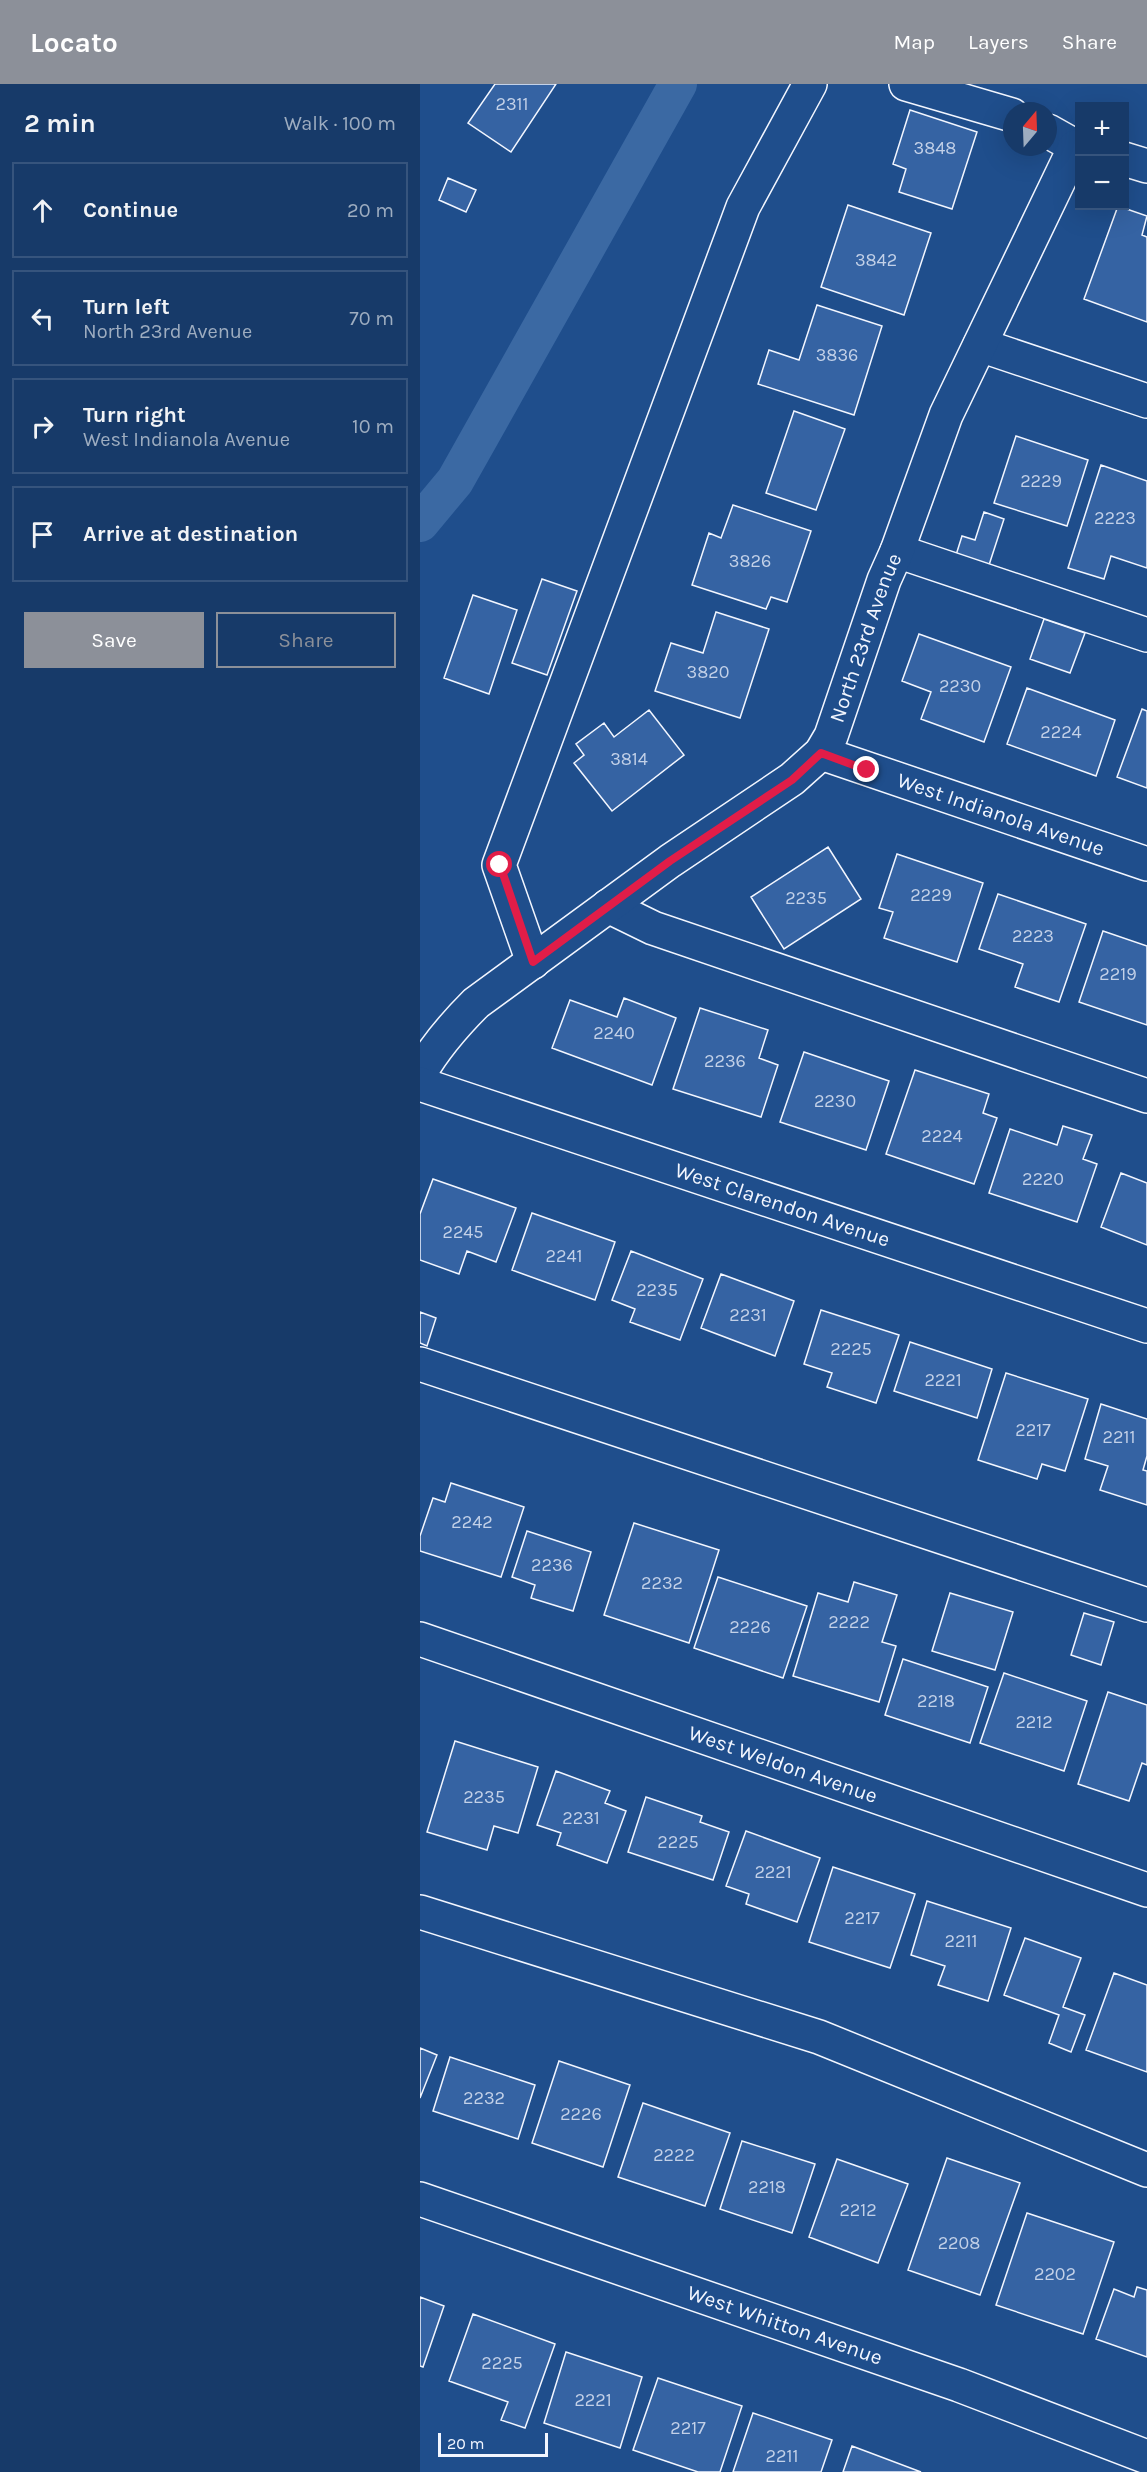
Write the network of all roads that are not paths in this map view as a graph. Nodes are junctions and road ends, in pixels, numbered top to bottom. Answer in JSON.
{"nodes":[{"id":1,"x":810,"y":84,"type":"edge"},
{"id":2,"x":906,"y":84,"type":"edge"},
{"id":3,"x":1003,"y":112,"type":"edge"},
{"id":4,"x":1068,"y":142,"type":"edge"},
{"id":5,"x":1129,"y":160,"type":"edge"},
{"id":6,"x":1147,"y":166,"type":"edge"},
{"id":7,"x":980,"y":345,"type":"junction"},
{"id":8,"x":1147,"y":401,"type":"edge"},
{"id":9,"x":897,"y":551,"type":"junction"},
{"id":10,"x":1147,"y":635,"type":"edge"},
{"id":11,"x":821,"y":753,"type":"junction"},
{"id":12,"x":1147,"y":864,"type":"edge"},
{"id":13,"x":608,"y":906,"type":"junction"},
{"id":14,"x":533,"y":962,"type":"junction"},
{"id":15,"x":420,"y":1073,"type":"edge"},
{"id":16,"x":420,"y":1084,"type":"edge"},
{"id":17,"x":1147,"y":1096,"type":"edge"},
{"id":18,"x":1147,"y":1326,"type":"edge"},
{"id":19,"x":420,"y":1365,"type":"edge"},
{"id":20,"x":1147,"y":1605,"type":"edge"},
{"id":21,"x":420,"y":1639,"type":"edge"},
{"id":22,"x":1147,"y":1890,"type":"edge"},
{"id":23,"x":420,"y":1912,"type":"edge"},
{"id":24,"x":1147,"y":2170,"type":"edge"},
{"id":25,"x":420,"y":2199,"type":"edge"},
{"id":26,"x":1147,"y":2457,"type":"edge"}],
"edges":[{"from":1,"to":14,"type":"street"},
{"from":2,"to":3,"type":"street"},
{"from":4,"to":7,"type":"street","name":"North 23rd Avenue"},
{"from":5,"to":6,"type":"street"},
{"from":7,"to":8,"type":"street"},
{"from":7,"to":9,"type":"street","name":"North 23rd Avenue"},
{"from":9,"to":10,"type":"street"},
{"from":9,"to":11,"type":"street","name":"North 23rd Avenue"},
{"from":11,"to":12,"type":"street","name":"West Indianola Avenue"},
{"from":11,"to":13,"type":"street","name":"North 23rd Avenue"},
{"from":13,"to":14,"type":"street","name":"North 23rd Avenue"},
{"from":13,"to":17,"type":"street"},
{"from":14,"to":15,"type":"street","name":"North 23rd Avenue"},
{"from":16,"to":18,"type":"street","name":"West Clarendon Avenue"},
{"from":19,"to":20,"type":"street"},
{"from":21,"to":22,"type":"street","name":"West Weldon Avenue"},
{"from":23,"to":24,"type":"street"},
{"from":25,"to":26,"type":"street","name":"West Whitton Avenue"}]}
